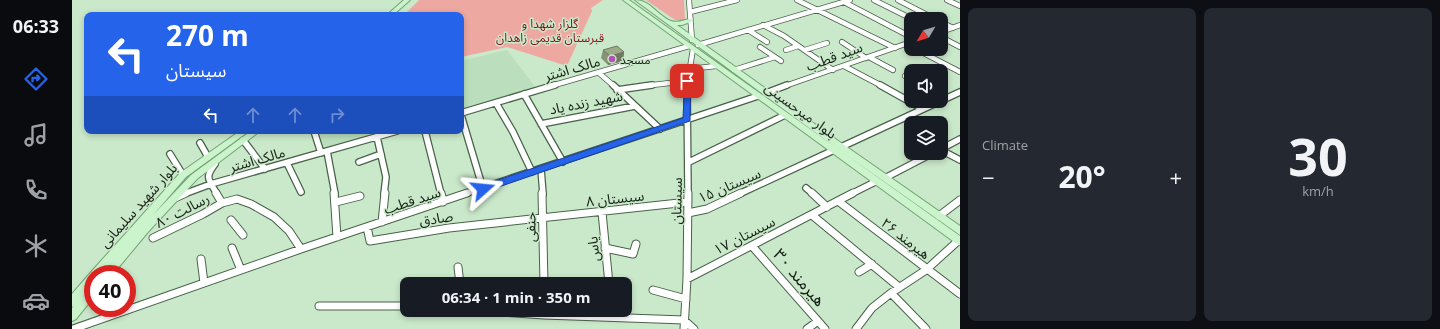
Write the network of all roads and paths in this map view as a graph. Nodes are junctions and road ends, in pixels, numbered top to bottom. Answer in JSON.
{"nodes":[{"id":1,"x":407,"y":0,"type":"edge"},
{"id":2,"x":414,"y":0,"type":"edge"},
{"id":3,"x":626,"y":0,"type":"edge"},
{"id":4,"x":638,"y":0,"type":"edge"},
{"id":5,"x":689,"y":0,"type":"edge"},
{"id":6,"x":738,"y":0,"type":"edge"},
{"id":7,"x":797,"y":0,"type":"edge"},
{"id":8,"x":850,"y":0,"type":"edge"},
{"id":9,"x":874,"y":0,"type":"edge"},
{"id":10,"x":898,"y":0,"type":"edge"},
{"id":11,"x":947,"y":0,"type":"edge"},
{"id":12,"x":844,"y":2,"type":"junction"},
{"id":13,"x":960,"y":6,"type":"edge"},
{"id":14,"x":815,"y":10,"type":"junction"},
{"id":15,"x":393,"y":12,"type":"edge"},
{"id":16,"x":400,"y":12,"type":"edge"},
{"id":17,"x":690,"y":12,"type":"junction"},
{"id":18,"x":923,"y":12,"type":"edge"},
{"id":19,"x":904,"y":15,"type":"edge"},
{"id":20,"x":691,"y":20,"type":"junction"},
{"id":21,"x":668,"y":22,"type":"junction"},
{"id":22,"x":763,"y":25,"type":"junction"},
{"id":23,"x":948,"y":25,"type":"edge"},
{"id":24,"x":960,"y":25,"type":"edge"},
{"id":25,"x":954,"y":28,"type":"junction"},
{"id":26,"x":748,"y":30,"type":"junction"},
{"id":27,"x":948,"y":30,"type":"edge"},
{"id":28,"x":960,"y":30,"type":"edge"},
{"id":29,"x":904,"y":33,"type":"edge"},
{"id":30,"x":948,"y":41,"type":"edge"},
{"id":31,"x":767,"y":42,"type":"dead end"},
{"id":32,"x":842,"y":42,"type":"dead end"},
{"id":33,"x":827,"y":43,"type":"dead end"},
{"id":34,"x":693,"y":45,"type":"junction"},
{"id":35,"x":904,"y":45,"type":"edge"},
{"id":36,"x":798,"y":46,"type":"junction"},
{"id":37,"x":760,"y":47,"type":"dead end"},
{"id":38,"x":960,"y":47,"type":"edge"},
{"id":39,"x":895,"y":48,"type":"junction"},
{"id":40,"x":786,"y":50,"type":"dead end"},
{"id":41,"x":805,"y":50,"type":"junction"},
{"id":42,"x":929,"y":56,"type":"edge"},
{"id":43,"x":775,"y":57,"type":"junction"},
{"id":44,"x":868,"y":57,"type":"junction"},
{"id":45,"x":781,"y":61,"type":"dead end"},
{"id":46,"x":716,"y":66,"type":"junction"},
{"id":47,"x":844,"y":66,"type":"junction"},
{"id":48,"x":734,"y":70,"type":"junction"},
{"id":49,"x":833,"y":70,"type":"junction"},
{"id":50,"x":893,"y":70,"type":"dead end"},
{"id":51,"x":960,"y":72,"type":"edge"},
{"id":52,"x":599,"y":73,"type":"junction"},
{"id":53,"x":688,"y":74,"type":"junction"},
{"id":54,"x":687,"y":81,"type":"junction"},
{"id":55,"x":617,"y":90,"type":"junction"},
{"id":56,"x":960,"y":92,"type":"edge"},
{"id":57,"x":524,"y":94,"type":"junction"},
{"id":58,"x":762,"y":94,"type":"junction"},
{"id":59,"x":948,"y":96,"type":"edge"},
{"id":60,"x":496,"y":103,"type":"junction"},
{"id":61,"x":635,"y":106,"type":"junction"},
{"id":62,"x":923,"y":109,"type":"joint"},
{"id":63,"x":464,"y":113,"type":"edge"},
{"id":64,"x":785,"y":115,"type":"junction"},
{"id":65,"x":687,"y":119,"type":"junction"},
{"id":66,"x":464,"y":124,"type":"edge"},
{"id":67,"x":541,"y":124,"type":"junction"},
{"id":68,"x":660,"y":129,"type":"junction"},
{"id":69,"x":812,"y":131,"type":"junction"},
{"id":70,"x":241,"y":134,"type":"edge"},
{"id":71,"x":252,"y":134,"type":"edge"},
{"id":72,"x":315,"y":134,"type":"edge"},
{"id":73,"x":386,"y":134,"type":"edge"},
{"id":74,"x":426,"y":134,"type":"edge"},
{"id":75,"x":376,"y":137,"type":"junction"},
{"id":76,"x":960,"y":139,"type":"edge"},
{"id":77,"x":243,"y":140,"type":"junction"},
{"id":78,"x":200,"y":143,"type":"dead end"},
{"id":79,"x":948,"y":145,"type":"edge"},
{"id":80,"x":230,"y":149,"type":"junction"},
{"id":81,"x":837,"y":149,"type":"junction"},
{"id":82,"x":324,"y":152,"type":"junction"},
{"id":83,"x":948,"y":153,"type":"edge"},
{"id":84,"x":170,"y":154,"type":"dead end"},
{"id":85,"x":381,"y":154,"type":"junction"},
{"id":86,"x":208,"y":157,"type":"junction"},
{"id":87,"x":920,"y":160,"type":"edge"},
{"id":88,"x":960,"y":160,"type":"edge"},
{"id":89,"x":359,"y":162,"type":"dead end"},
{"id":90,"x":563,"y":162,"type":"junction"},
{"id":91,"x":689,"y":162,"type":"junction"},
{"id":92,"x":288,"y":163,"type":"junction"},
{"id":93,"x":265,"y":169,"type":"junction"},
{"id":94,"x":541,"y":169,"type":"junction"},
{"id":95,"x":532,"y":172,"type":"junction"},
{"id":96,"x":183,"y":175,"type":"junction"},
{"id":97,"x":885,"y":178,"type":"junction"},
{"id":98,"x":877,"y":181,"type":"junction"},
{"id":99,"x":211,"y":184,"type":"junction"},
{"id":100,"x":806,"y":188,"type":"dead end"},
{"id":101,"x":483,"y":189,"type":"junction"},
{"id":102,"x":301,"y":192,"type":"dead end"},
{"id":103,"x":360,"y":196,"type":"dead end"},
{"id":104,"x":171,"y":200,"type":"junction"},
{"id":105,"x":960,"y":200,"type":"edge"},
{"id":106,"x":838,"y":201,"type":"junction"},
{"id":107,"x":336,"y":202,"type":"junction"},
{"id":108,"x":443,"y":202,"type":"junction"},
{"id":109,"x":688,"y":202,"type":"junction"},
{"id":110,"x":222,"y":203,"type":"junction"},
{"id":111,"x":827,"y":207,"type":"junction"},
{"id":112,"x":602,"y":212,"type":"junction"},
{"id":113,"x":688,"y":213,"type":"junction"},
{"id":114,"x":812,"y":215,"type":"junction"},
{"id":115,"x":939,"y":216,"type":"junction"},
{"id":116,"x":544,"y":218,"type":"junction"},
{"id":117,"x":231,"y":220,"type":"dead end"},
{"id":118,"x":382,"y":222,"type":"junction"},
{"id":119,"x":367,"y":227,"type":"junction"},
{"id":120,"x":960,"y":231,"type":"edge"},
{"id":121,"x":243,"y":235,"type":"dead end"},
{"id":122,"x":337,"y":237,"type":"junction"},
{"id":123,"x":153,"y":238,"type":"dead end"},
{"id":124,"x":959,"y":241,"type":"edge"},
{"id":125,"x":636,"y":244,"type":"dead end"},
{"id":126,"x":752,"y":246,"type":"junction"},
{"id":127,"x":232,"y":248,"type":"dead end"},
{"id":128,"x":606,"y":248,"type":"junction"},
{"id":129,"x":301,"y":249,"type":"junction"},
{"id":130,"x":201,"y":259,"type":"dead end"},
{"id":131,"x":872,"y":264,"type":"junction"},
{"id":132,"x":104,"y":265,"type":"edge"},
{"id":133,"x":115,"y":265,"type":"edge"},
{"id":134,"x":458,"y":267,"type":"dead end"},
{"id":135,"x":242,"y":270,"type":"junction"},
{"id":136,"x":926,"y":270,"type":"junction"},
{"id":137,"x":859,"y":272,"type":"dead end"},
{"id":138,"x":459,"y":277,"type":"edge"},
{"id":139,"x":544,"y":277,"type":"edge"},
{"id":140,"x":608,"y":277,"type":"edge"},
{"id":141,"x":687,"y":279,"type":"junction"},
{"id":142,"x":204,"y":283,"type":"junction"},
{"id":143,"x":900,"y":287,"type":"junction"},
{"id":144,"x":84,"y":288,"type":"edge"},
{"id":145,"x":653,"y":290,"type":"dead end"},
{"id":146,"x":891,"y":293,"type":"junction"},
{"id":147,"x":960,"y":294,"type":"edge"},
{"id":148,"x":686,"y":299,"type":"junction"},
{"id":149,"x":72,"y":302,"type":"edge"},
{"id":150,"x":84,"y":302,"type":"edge"},
{"id":151,"x":319,"y":306,"type":"dead end"},
{"id":152,"x":400,"y":306,"type":"edge"},
{"id":153,"x":72,"y":316,"type":"edge"},
{"id":154,"x":632,"y":316,"type":"edge"},
{"id":155,"x":684,"y":320,"type":"junction"},
{"id":156,"x":818,"y":321,"type":"junction"},
{"id":157,"x":73,"y":329,"type":"edge"},
{"id":158,"x":684,"y":329,"type":"edge"},
{"id":159,"x":694,"y":329,"type":"edge"},
{"id":160,"x":807,"y":329,"type":"edge"},
{"id":161,"x":825,"y":329,"type":"edge"},
{"id":162,"x":856,"y":329,"type":"edge"},
{"id":163,"x":926,"y":329,"type":"edge"}],
"edges":[{"from":1,"to":15,"type":"main road"},
{"from":2,"to":16,"type":"main road"},
{"from":3,"to":34,"type":"main road","name":"بلوار میرحسینی"},
{"from":4,"to":21,"type":"main road","name":"بلوار میرحسینی"},
{"from":5,"to":17,"type":"street","name":"سیستان"},
{"from":6,"to":17,"type":"street"},
{"from":7,"to":14,"type":"street"},
{"from":8,"to":12,"type":"street","name":"مالک اشتر"},
{"from":9,"to":19,"type":"street"},
{"from":10,"to":18,"type":"street"},
{"from":11,"to":13,"type":"street"},
{"from":12,"to":14,"type":"street","name":"مالک اشتر"},
{"from":12,"to":29,"type":"street"},
{"from":14,"to":22,"type":"street","name":"مالک اشتر"},
{"from":14,"to":39,"type":"street"},
{"from":17,"to":20,"type":"street","name":"سیستان"},
{"from":20,"to":21,"type":"main road"},
{"from":20,"to":34,"type":"street","name":"سیستان"},
{"from":21,"to":34,"type":"main road","name":"بلوار میرحسینی"},
{"from":22,"to":26,"type":"street","name":"مالک اشتر"},
{"from":22,"to":36,"type":"street"},
{"from":23,"to":25,"type":"street"},
{"from":24,"to":25,"type":"street"},
{"from":25,"to":27,"type":"street"},
{"from":25,"to":28,"type":"street"},
{"from":26,"to":31,"type":"street"},
{"from":26,"to":34,"type":"street","name":"مالک اشتر"},
{"from":30,"to":38,"type":"street"},
{"from":32,"to":44,"type":"street"},
{"from":33,"to":41,"type":"street"},
{"from":34,"to":46,"type":"main road","name":"بلوار میرحسینی"},
{"from":34,"to":48,"type":"main road","name":"بلوار میرحسینی"},
{"from":34,"to":52,"type":"street","name":"مالک اشتر"},
{"from":34,"to":53,"type":"street","name":"سیستان"},
{"from":35,"to":39,"type":"street","name":"سید قطب"},
{"from":36,"to":40,"type":"street"},
{"from":36,"to":41,"type":"street"},
{"from":37,"to":43,"type":"street"},
{"from":39,"to":44,"type":"street","name":"سید قطب"},
{"from":41,"to":49,"type":"street"},
{"from":42,"to":51,"type":"street"},
{"from":43,"to":45,"type":"street"},
{"from":43,"to":48,"type":"street"},
{"from":44,"to":47,"type":"street","name":"سید قطب"},
{"from":44,"to":50,"type":"street"},
{"from":46,"to":53,"type":"street"},
{"from":46,"to":58,"type":"main road","name":"بلوار میرحسینی"},
{"from":47,"to":49,"type":"street","name":"سید قطب"},
{"from":47,"to":62,"type":"street"},
{"from":48,"to":58,"type":"main road","name":"بلوار میرحسینی"},
{"from":49,"to":58,"type":"street","name":"سید قطب"},
{"from":52,"to":55,"type":"street"},
{"from":52,"to":57,"type":"street","name":"مالک اشتر"},
{"from":53,"to":54,"type":"street","name":"سیستان"},
{"from":54,"to":55,"type":"street"},
{"from":54,"to":65,"type":"street","name":"سیستان"},
{"from":55,"to":61,"type":"street"},
{"from":56,"to":59,"type":"street","name":"سیستان ۱۵"},
{"from":57,"to":60,"type":"street","name":"مالک اشتر"},
{"from":57,"to":67,"type":"street"},
{"from":58,"to":64,"type":"main road","name":"بلوار میرحسینی"},
{"from":58,"to":65,"type":"street","name":"سید قطب"},
{"from":58,"to":69,"type":"main road","name":"بلوار میرحسینی"},
{"from":60,"to":63,"type":"street","name":"مالک اشتر"},
{"from":60,"to":95,"type":"street"},
{"from":61,"to":67,"type":"street","name":"شهید زنده یاد"},
{"from":61,"to":68,"type":"street"},
{"from":62,"to":81,"type":"street","name":"سیستان ۱۵"},
{"from":64,"to":69,"type":"main road","name":"بلوار میرحسینی"},
{"from":64,"to":91,"type":"street"},
{"from":65,"to":68,"type":"street","name":"سید قطب"},
{"from":65,"to":91,"type":"street","name":"سیستان"},
{"from":66,"to":101,"type":"street"},
{"from":67,"to":90,"type":"street"},
{"from":68,"to":90,"type":"street","name":"سید قطب"},
{"from":69,"to":81,"type":"main road","name":"بلوار میرحسینی"},
{"from":70,"to":86,"type":"main road","name":"بلوار شهید سلیمانی"},
{"from":71,"to":77,"type":"main road","name":"بلوار شهید سلیمانی"},
{"from":72,"to":82,"type":"street"},
{"from":73,"to":75,"type":"street","name":"مالک اشتر"},
{"from":74,"to":108,"type":"street"},
{"from":75,"to":82,"type":"street","name":"مالک اشتر"},
{"from":75,"to":85,"type":"street"},
{"from":76,"to":79,"type":"street"},
{"from":77,"to":80,"type":"main road","name":"بلوار شهید سلیمانی"},
{"from":77,"to":93,"type":"street"},
{"from":78,"to":86,"type":"street"},
{"from":80,"to":99,"type":"street"},
{"from":80,"to":104,"type":"main road","name":"بلوار شهید سلیمانی"},
{"from":81,"to":97,"type":"main road","name":"بلوار میرحسینی"},
{"from":81,"to":98,"type":"main road","name":"بلوار میرحسینی"},
{"from":81,"to":113,"type":"street","name":"سیستان ۱۵"},
{"from":82,"to":92,"type":"street","name":"مالک اشتر"},
{"from":82,"to":107,"type":"street"},
{"from":83,"to":88,"type":"street"},
{"from":84,"to":96,"type":"street"},
{"from":85,"to":89,"type":"street"},
{"from":85,"to":118,"type":"street"},
{"from":86,"to":96,"type":"main road","name":"بلوار شهید سلیمانی"},
{"from":87,"to":97,"type":"street"},
{"from":90,"to":94,"type":"street","name":"سید قطب"},
{"from":91,"to":109,"type":"street","name":"سیستان"},
{"from":92,"to":93,"type":"street","name":"مالک اشتر"},
{"from":92,"to":102,"type":"street"},
{"from":93,"to":99,"type":"street","name":"مالک اشتر"},
{"from":94,"to":95,"type":"street","name":"سید قطب"},
{"from":94,"to":116,"type":"street","name":"حنفی"},
{"from":95,"to":101,"type":"street","name":"سید قطب"},
{"from":96,"to":132,"type":"main road","name":"بلوار شهید سلیمانی"},
{"from":97,"to":115,"type":"main road","name":"بلوار میرحسینی"},
{"from":98,"to":106,"type":"street","name":"سیستان ۱۷"},
{"from":98,"to":124,"type":"main road","name":"بلوار میرحسینی"},
{"from":99,"to":104,"type":"street","name":"مالک اشتر"},
{"from":99,"to":110,"type":"street"},
{"from":100,"to":111,"type":"street"},
{"from":101,"to":108,"type":"street","name":"سید قطب"},
{"from":103,"to":107,"type":"street"},
{"from":104,"to":133,"type":"main road","name":"بلوار شهید سلیمانی"},
{"from":105,"to":115,"type":"street"},
{"from":106,"to":111,"type":"street","name":"سیستان ۱۷"},
{"from":106,"to":136,"type":"street","name":"هیرمند ۲۶"},
{"from":107,"to":122,"type":"street"},
{"from":108,"to":118,"type":"street","name":"سید قطب"},
{"from":109,"to":112,"type":"street","name":"سیستان ۸"},
{"from":109,"to":113,"type":"street","name":"سیستان"},
{"from":110,"to":123,"type":"street","name":"رسالت ۸۰"},
{"from":110,"to":129,"type":"street"},
{"from":111,"to":114,"type":"street","name":"سیستان ۱۷"},
{"from":112,"to":116,"type":"street","name":"سیستان ۸"},
{"from":112,"to":128,"type":"street","name":"یاس"},
{"from":113,"to":141,"type":"street","name":"سیستان"},
{"from":114,"to":126,"type":"street","name":"سیستان ۱۷"},
{"from":114,"to":131,"type":"street"},
{"from":115,"to":120,"type":"main road","name":"بلوار میرحسینی"},
{"from":116,"to":119,"type":"street","name":"صادق"},
{"from":116,"to":139,"type":"street","name":"حنفی"},
{"from":117,"to":121,"type":"street"},
{"from":118,"to":119,"type":"street","name":"سید قطب"},
{"from":119,"to":122,"type":"street","name":"سید قطب"},
{"from":122,"to":129,"type":"street","name":"سید قطب"},
{"from":124,"to":136,"type":"street"},
{"from":125,"to":128,"type":"street"},
{"from":126,"to":141,"type":"street","name":"سیستان ۱۷"},
{"from":126,"to":156,"type":"street","name":"هیرمند ۳۰"},
{"from":127,"to":135,"type":"street"},
{"from":128,"to":140,"type":"street","name":"یاس"},
{"from":129,"to":135,"type":"street","name":"سید قطب"},
{"from":130,"to":142,"type":"street"},
{"from":131,"to":137,"type":"street"},
{"from":131,"to":143,"type":"street"},
{"from":134,"to":138,"type":"street"},
{"from":135,"to":142,"type":"street","name":"سید قطب"},
{"from":136,"to":143,"type":"street"},
{"from":136,"to":147,"type":"street","name":"هیرمند ۲۶"},
{"from":141,"to":148,"type":"street","name":"سیستان"},
{"from":142,"to":157,"type":"street","name":"سید قطب"},
{"from":143,"to":146,"type":"street"},
{"from":144,"to":149,"type":"main road"},
{"from":145,"to":148,"type":"street"},
{"from":146,"to":162,"type":"street"},
{"from":146,"to":163,"type":"street"},
{"from":148,"to":155,"type":"street","name":"سیستان"},
{"from":150,"to":153,"type":"main road"},
{"from":151,"to":152,"type":"street"},
{"from":154,"to":155,"type":"street"},
{"from":155,"to":158,"type":"street","name":"سیستان"},
{"from":155,"to":159,"type":"street"},
{"from":156,"to":160,"type":"street"},
{"from":156,"to":161,"type":"street","name":"هیرمند ۳۰"}]}
